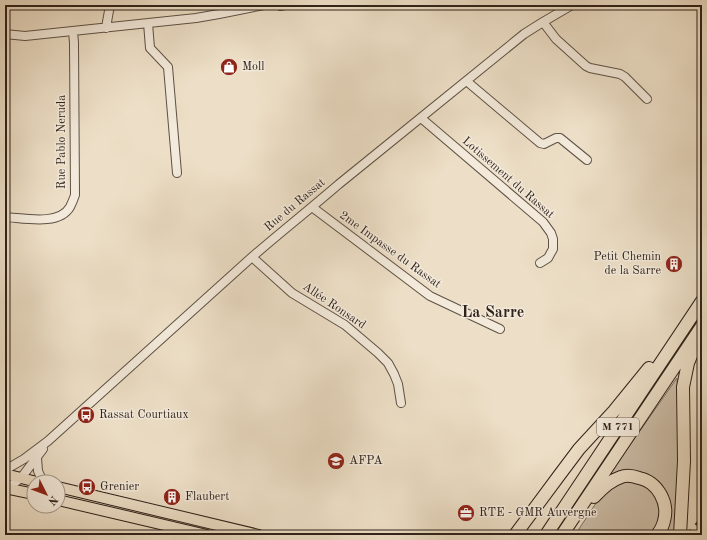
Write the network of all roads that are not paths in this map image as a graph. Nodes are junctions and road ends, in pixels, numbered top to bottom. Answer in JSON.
{"nodes":[{"id":1,"x":110,"y":5,"type":"edge"},
{"id":2,"x":264,"y":5,"type":"edge"},
{"id":3,"x":572,"y":5,"type":"edge"},
{"id":4,"x":543,"y":22,"type":"junction"},
{"id":5,"x":148,"y":23,"type":"junction"},
{"id":6,"x":106,"y":28,"type":"junction"},
{"id":7,"x":73,"y":31,"type":"junction"},
{"id":8,"x":5,"y":34,"type":"edge"},
{"id":9,"x":467,"y":81,"type":"junction"},
{"id":10,"x":647,"y":99,"type":"dead end"},
{"id":11,"x":421,"y":118,"type":"junction"},
{"id":12,"x":587,"y":160,"type":"dead end"},
{"id":13,"x":177,"y":173,"type":"dead end"},
{"id":14,"x":312,"y":207,"type":"junction"},
{"id":15,"x":5,"y":217,"type":"edge"},
{"id":16,"x":252,"y":257,"type":"junction"},
{"id":17,"x":540,"y":263,"type":"dead end"},
{"id":18,"x":702,"y":301,"type":"edge"},
{"id":19,"x":691,"y":318,"type":"junction"},
{"id":20,"x":702,"y":326,"type":"edge"},
{"id":21,"x":500,"y":329,"type":"dead end"},
{"id":22,"x":702,"y":331,"type":"edge"},
{"id":23,"x":401,"y":403,"type":"dead end"},
{"id":24,"x":48,"y":442,"type":"junction"},
{"id":25,"x":37,"y":458,"type":"junction"},
{"id":26,"x":5,"y":470,"type":"edge"},
{"id":27,"x":5,"y":474,"type":"edge"},
{"id":28,"x":39,"y":474,"type":"edge"},
{"id":29,"x":21,"y":478,"type":"junction"},
{"id":30,"x":26,"y":479,"type":"edge"},
{"id":31,"x":6,"y":489,"type":"edge"},
{"id":32,"x":66,"y":489,"type":"edge"},
{"id":33,"x":26,"y":493,"type":"edge"},
{"id":34,"x":66,"y":502,"type":"edge"},
{"id":35,"x":572,"y":520,"type":"junction"},
{"id":36,"x":207,"y":535,"type":"edge"},
{"id":37,"x":258,"y":535,"type":"edge"},
{"id":38,"x":515,"y":535,"type":"edge"},
{"id":39,"x":546,"y":535,"type":"edge"},
{"id":40,"x":562,"y":535,"type":"edge"},
{"id":41,"x":657,"y":535,"type":"edge"},
{"id":42,"x":680,"y":535,"type":"edge"}],
"edges":[{"from":1,"to":6,"type":"street"},
{"from":2,"to":5,"type":"street"},
{"from":3,"to":4,"type":"street","name":"Rue du Rassat"},
{"from":4,"to":9,"type":"street","name":"Rue du Rassat"},
{"from":4,"to":10,"type":"street"},
{"from":5,"to":6,"type":"street"},
{"from":5,"to":13,"type":"street"},
{"from":6,"to":7,"type":"street"},
{"from":7,"to":8,"type":"street"},
{"from":7,"to":15,"type":"street","name":"Rue Pablo Neruda"},
{"from":9,"to":11,"type":"street","name":"Rue du Rassat"},
{"from":9,"to":12,"type":"street"},
{"from":11,"to":14,"type":"street","name":"Rue du Rassat"},
{"from":11,"to":17,"type":"street","name":"Lotissement du Rassat"},
{"from":14,"to":16,"type":"street","name":"Rue du Rassat"},
{"from":14,"to":21,"type":"street","name":"2me Impasse du Rassat"},
{"from":16,"to":23,"type":"street","name":"Allée Ronsard"},
{"from":16,"to":24,"type":"street","name":"Rue du Rassat"},
{"from":18,"to":19,"type":"highway","number":"M 771"},
{"from":19,"to":38,"type":"highway"},
{"from":19,"to":39,"type":"highway","number":"M 771"},
{"from":20,"to":35,"type":"highway","number":"M 771"},
{"from":22,"to":42,"type":"highway"},
{"from":24,"to":25,"type":"street","name":"Rue du Rassat"},
{"from":24,"to":26,"type":"street","name":"Rue du Rassat"},
{"from":25,"to":28,"type":"street"},
{"from":25,"to":29,"type":"street","name":"Rue du Rassat"},
{"from":27,"to":29,"type":"main road"},
{"from":29,"to":30,"type":"main road"},
{"from":29,"to":31,"type":"street","name":"Rue du Rassat"},
{"from":31,"to":33,"type":"main road"},
{"from":32,"to":37,"type":"main road"},
{"from":34,"to":36,"type":"main road"},
{"from":35,"to":40,"type":"highway","number":"M 771"},
{"from":35,"to":41,"type":"highway"}]}
